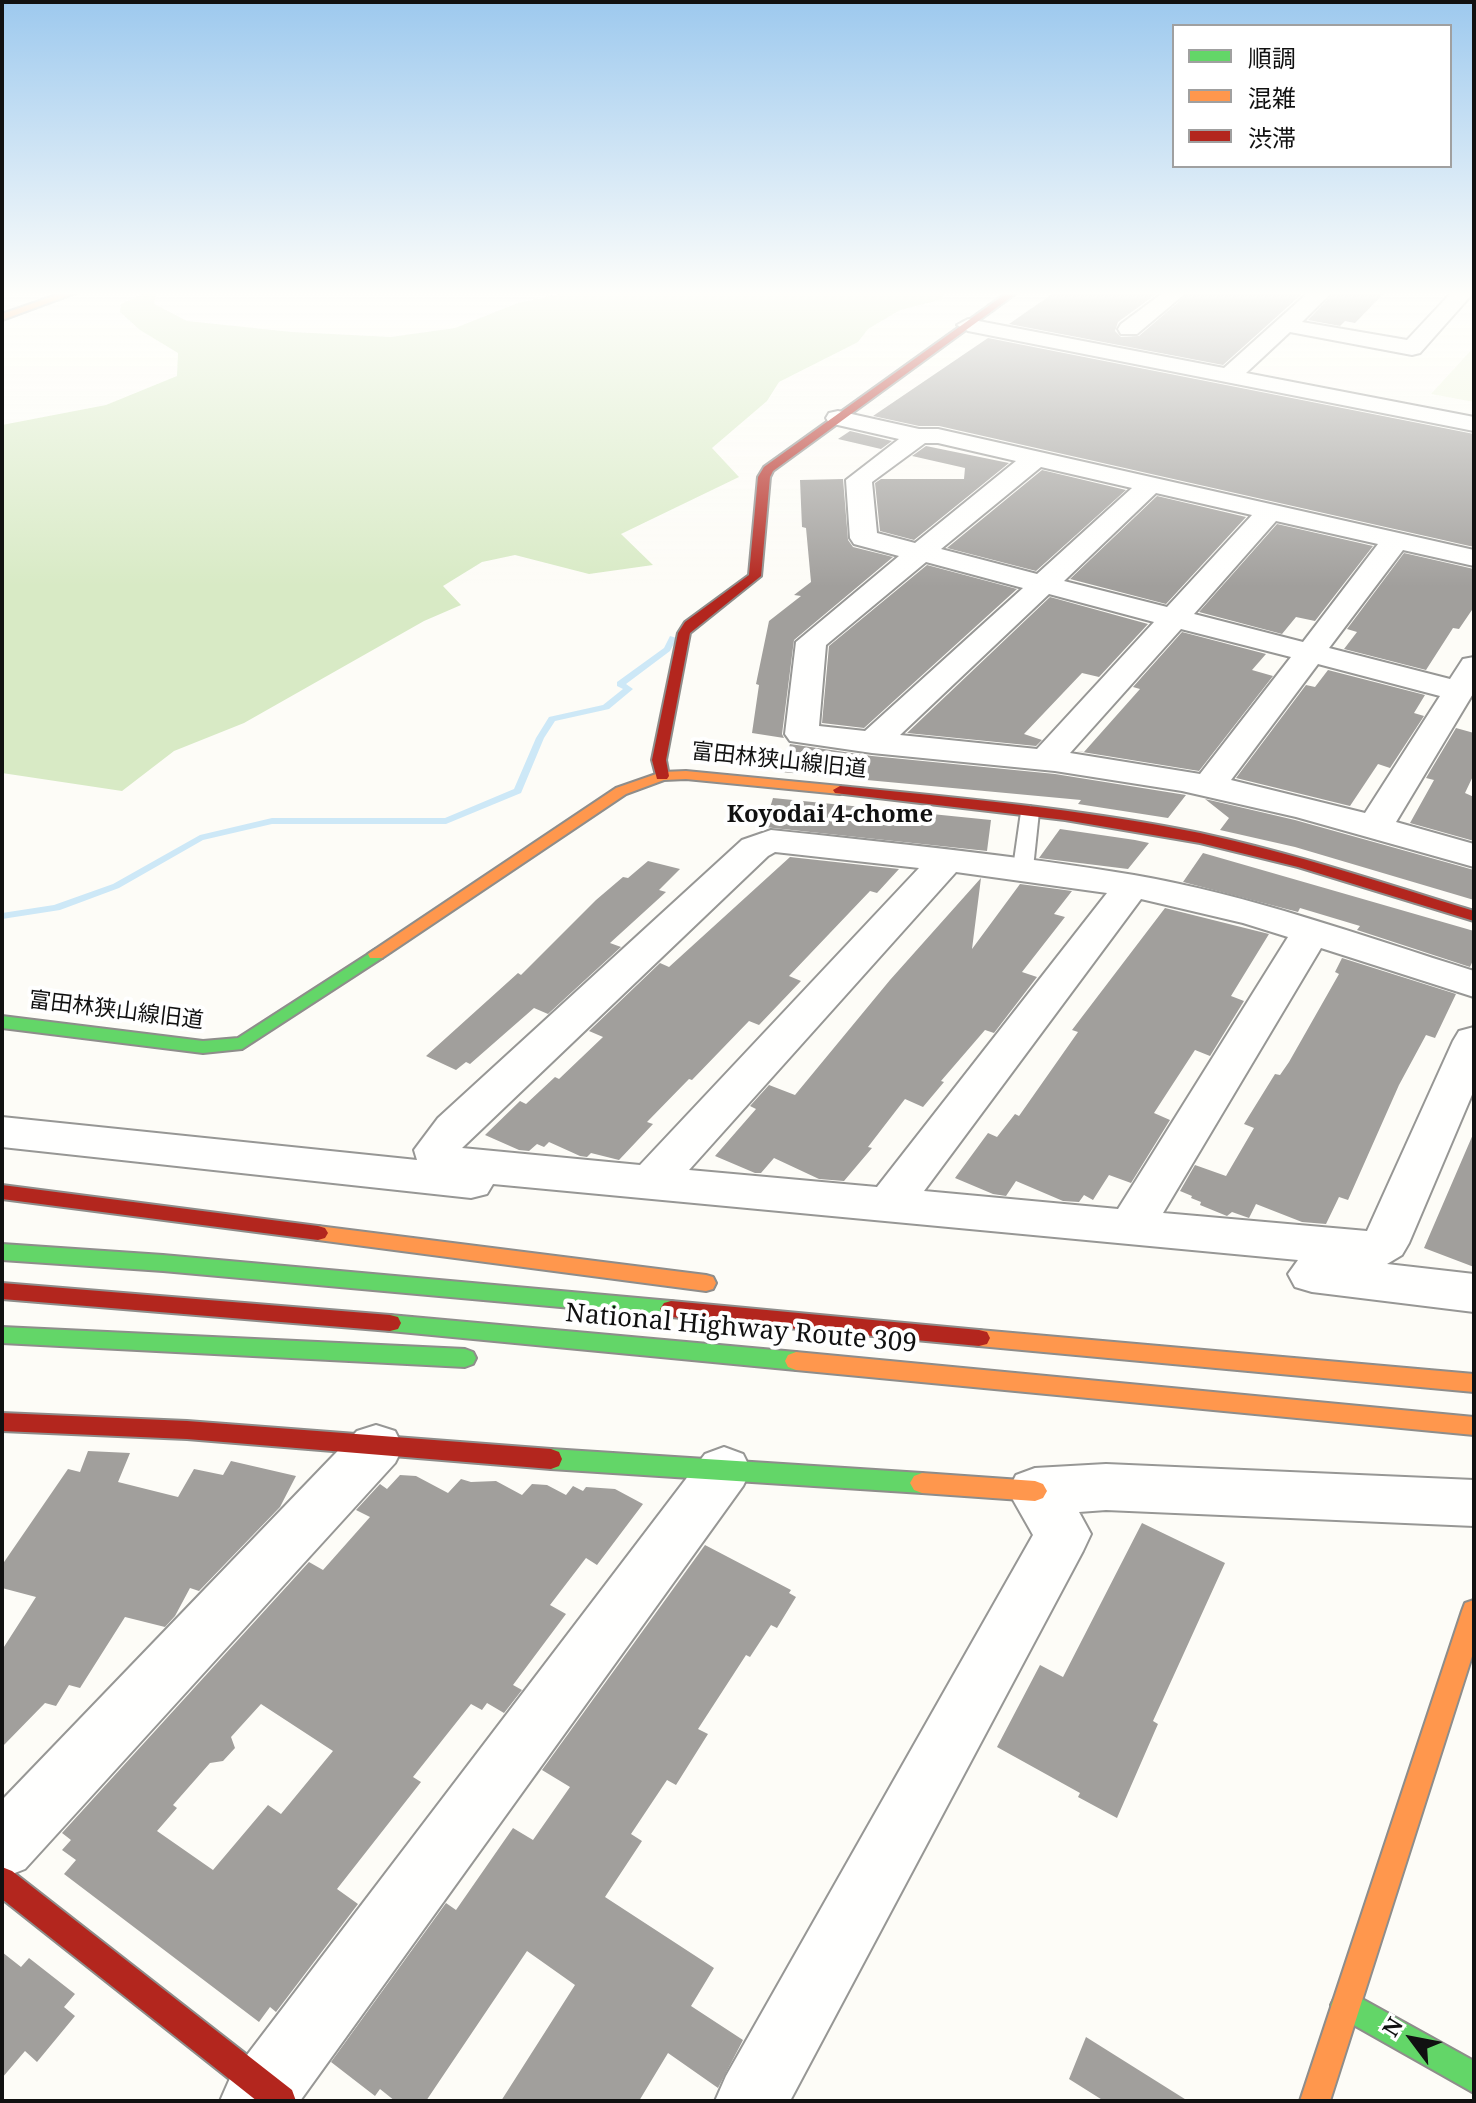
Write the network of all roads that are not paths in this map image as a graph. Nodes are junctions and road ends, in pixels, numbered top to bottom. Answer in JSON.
{"nodes":[{"id":1,"x":877,"y":390,"type":"edge"},
{"id":2,"x":1301,"y":390,"type":"edge"},
{"id":3,"x":838,"y":418,"type":"junction"},
{"id":4,"x":1474,"y":424,"type":"edge"},
{"id":5,"x":919,"y":436,"type":"junction"},
{"id":6,"x":1035,"y":459,"type":"junction"},
{"id":7,"x":1150,"y":485,"type":"junction"},
{"id":8,"x":1270,"y":512,"type":"junction"},
{"id":9,"x":1396,"y":540,"type":"junction"},
{"id":10,"x":920,"y":553,"type":"junction"},
{"id":11,"x":1474,"y":558,"type":"edge"},
{"id":12,"x":1043,"y":585,"type":"junction"},
{"id":13,"x":1173,"y":618,"type":"junction"},
{"id":14,"x":1310,"y":653,"type":"junction"},
{"id":15,"x":1466,"y":679,"type":"edge"},
{"id":16,"x":872,"y":743,"type":"junction"},
{"id":17,"x":1044,"y":761,"type":"junction"},
{"id":18,"x":662,"y":776,"type":"junction"},
{"id":19,"x":1209,"y":786,"type":"junction"},
{"id":20,"x":1030,"y":812,"type":"junction"},
{"id":21,"x":1375,"y":826,"type":"junction"},
{"id":22,"x":1474,"y":856,"type":"edge"},
{"id":23,"x":947,"y":860,"type":"junction"},
{"id":24,"x":1023,"y":868,"type":"junction"},
{"id":25,"x":1132,"y":886,"type":"junction"},
{"id":26,"x":1474,"y":916,"type":"edge"},
{"id":27,"x":1311,"y":932,"type":"junction"},
{"id":28,"x":1474,"y":984,"type":"edge"},
{"id":29,"x":2,"y":1022,"type":"edge"},
{"id":30,"x":1474,"y":1041,"type":"edge"},
{"id":31,"x":2,"y":1132,"type":"edge"},
{"id":32,"x":651,"y":1182,"type":"junction"},
{"id":33,"x":2,"y":1192,"type":"edge"},
{"id":34,"x":888,"y":1205,"type":"junction"},
{"id":35,"x":1130,"y":1228,"type":"junction"},
{"id":36,"x":2,"y":1252,"type":"edge"},
{"id":37,"x":718,"y":1284,"type":"dead end"},
{"id":38,"x":2,"y":1291,"type":"edge"},
{"id":39,"x":1474,"y":1293,"type":"edge"},
{"id":40,"x":883,"y":1312,"type":"dead end"},
{"id":41,"x":933,"y":1333,"type":"junction"},
{"id":42,"x":2,"y":1335,"type":"edge"},
{"id":43,"x":480,"y":1358,"type":"dead end"},
{"id":44,"x":591,"y":1360,"type":"dead end"},
{"id":45,"x":859,"y":1366,"type":"junction"},
{"id":46,"x":1474,"y":1383,"type":"edge"},
{"id":47,"x":2,"y":1422,"type":"edge"},
{"id":48,"x":1474,"y":1426,"type":"edge"},
{"id":49,"x":376,"y":1447,"type":"junction"},
{"id":50,"x":724,"y":1470,"type":"junction"},
{"id":51,"x":1035,"y":1491,"type":"junction"},
{"id":52,"x":1474,"y":1503,"type":"edge"},
{"id":53,"x":1474,"y":1611,"type":"edge"},
{"id":54,"x":2,"y":1846,"type":"edge"},
{"id":55,"x":2,"y":1881,"type":"edge"},
{"id":56,"x":1346,"y":2005,"type":"junction"},
{"id":57,"x":1474,"y":2078,"type":"edge"},
{"id":58,"x":268,"y":2097,"type":"edge"},
{"id":59,"x":751,"y":2101,"type":"edge"},
{"id":60,"x":1315,"y":2101,"type":"edge"}],
"edges":[{"from":1,"to":3,"type":"main road"},
{"from":2,"to":4,"type":"street"},
{"from":3,"to":5,"type":"street"},
{"from":3,"to":18,"type":"main road"},
{"from":5,"to":6,"type":"street"},
{"from":5,"to":10,"type":"street"},
{"from":6,"to":7,"type":"street"},
{"from":6,"to":10,"type":"street"},
{"from":7,"to":8,"type":"street"},
{"from":7,"to":12,"type":"street"},
{"from":8,"to":9,"type":"street"},
{"from":8,"to":13,"type":"street"},
{"from":9,"to":11,"type":"street"},
{"from":9,"to":14,"type":"street"},
{"from":10,"to":12,"type":"street"},
{"from":10,"to":16,"type":"street"},
{"from":12,"to":13,"type":"street"},
{"from":12,"to":16,"type":"street"},
{"from":13,"to":14,"type":"street"},
{"from":13,"to":17,"type":"street"},
{"from":14,"to":15,"type":"street"},
{"from":14,"to":19,"type":"street"},
{"from":15,"to":21,"type":"street"},
{"from":16,"to":17,"type":"street"},
{"from":17,"to":19,"type":"street"},
{"from":18,"to":20,"type":"main road","name":"富田林狭山線旧道"},
{"from":18,"to":29,"type":"main road","name":"富田林狭山線旧道"},
{"from":19,"to":21,"type":"street"},
{"from":20,"to":24,"type":"lane"},
{"from":20,"to":26,"type":"main road","name":"富田林狭山線旧道"},
{"from":21,"to":22,"type":"street"},
{"from":23,"to":24,"type":"street"},
{"from":23,"to":32,"type":"street"},
{"from":23,"to":32,"type":"street"},
{"from":24,"to":25,"type":"street"},
{"from":25,"to":27,"type":"street"},
{"from":25,"to":34,"type":"street"},
{"from":27,"to":28,"type":"street"},
{"from":27,"to":35,"type":"street"},
{"from":30,"to":35,"type":"street"},
{"from":31,"to":39,"type":"street"},
{"from":32,"to":34,"type":"street"},
{"from":33,"to":37,"type":"main road"},
{"from":34,"to":35,"type":"street"},
{"from":36,"to":41,"type":"main road","name":"National Highway Route 309"},
{"from":38,"to":45,"type":"main road","name":"National Highway Route 309"},
{"from":40,"to":41,"type":"main road"},
{"from":41,"to":46,"type":"main road","name":"National Highway Route 309"},
{"from":42,"to":43,"type":"main road"},
{"from":44,"to":45,"type":"main road"},
{"from":45,"to":48,"type":"main road","name":"National Highway Route 309"},
{"from":47,"to":49,"type":"main road"},
{"from":49,"to":50,"type":"main road"},
{"from":49,"to":54,"type":"street"},
{"from":50,"to":51,"type":"main road"},
{"from":50,"to":58,"type":"street"},
{"from":51,"to":52,"type":"street"},
{"from":51,"to":59,"type":"street"},
{"from":53,"to":56,"type":"main road"},
{"from":55,"to":58,"type":"main road"},
{"from":56,"to":57,"type":"main road"},
{"from":56,"to":60,"type":"main road"}]}
